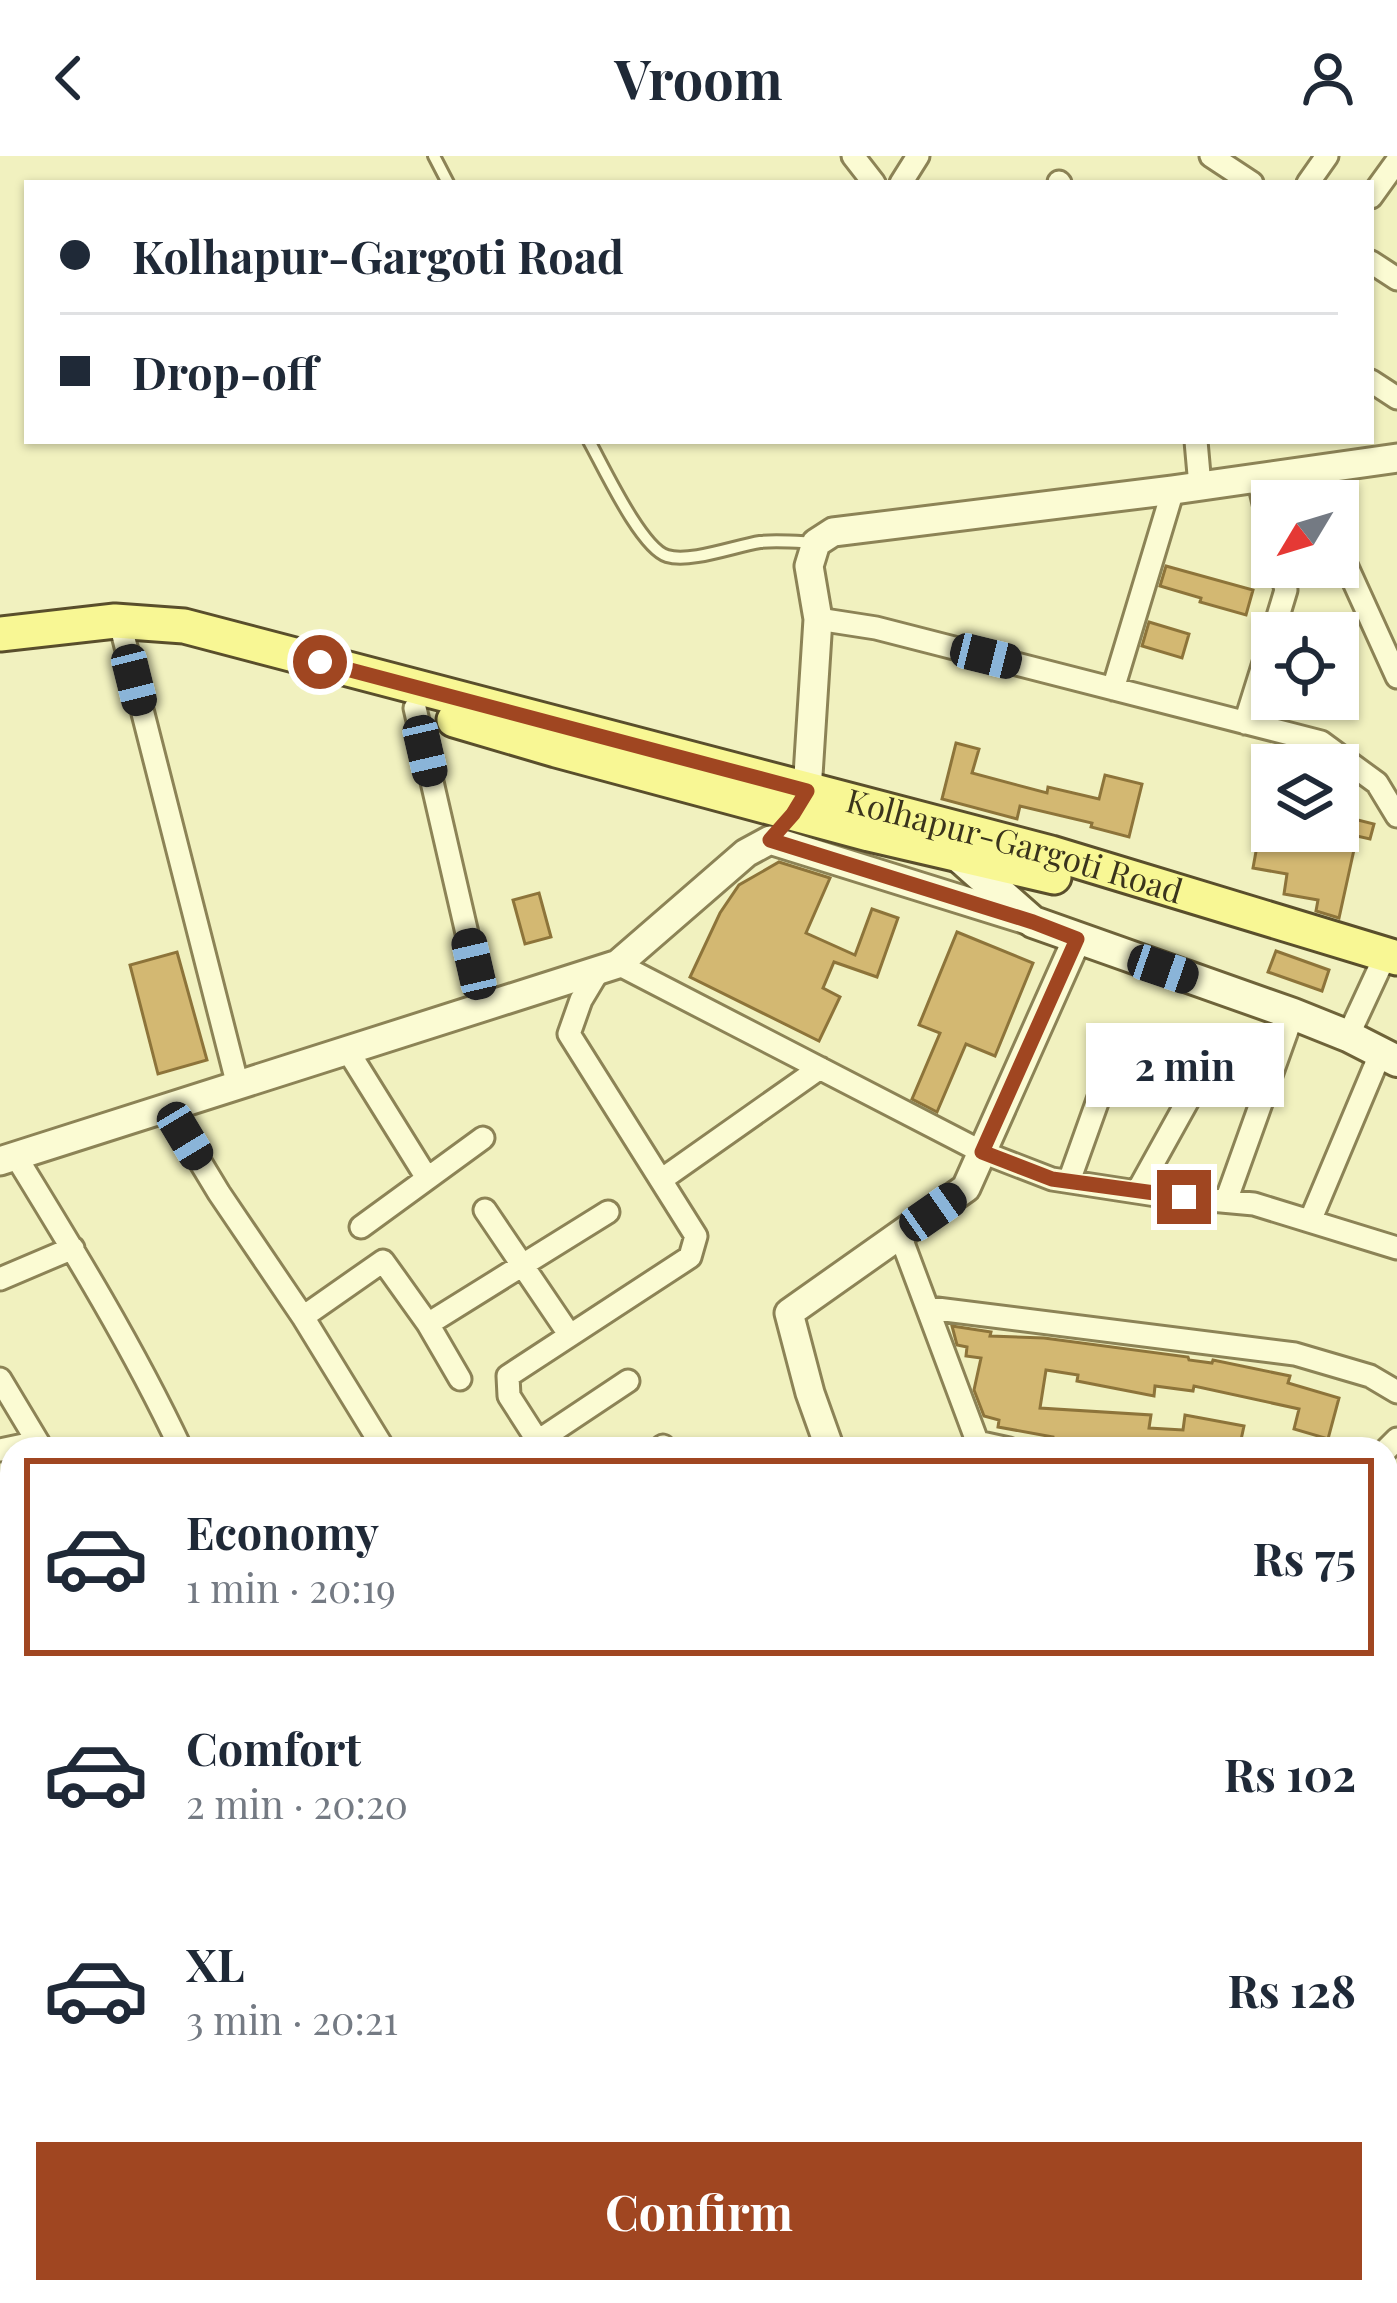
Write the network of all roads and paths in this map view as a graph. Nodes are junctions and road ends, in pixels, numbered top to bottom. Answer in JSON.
{"nodes":[{"id":1,"x":1211,"y":156,"type":"edge"},
{"id":2,"x":1397,"y":161,"type":"edge"},
{"id":3,"x":1247,"y":171,"type":"edge"},
{"id":4,"x":1374,"y":192,"type":"edge"},
{"id":5,"x":591,"y":444,"type":"edge"},
{"id":6,"x":1195,"y":444,"type":"edge"},
{"id":7,"x":1397,"y":458,"type":"edge"},
{"id":8,"x":1304,"y":472,"type":"junction"},
{"id":9,"x":1258,"y":478,"type":"joint"},
{"id":10,"x":1308,"y":480,"type":"edge"},
{"id":11,"x":1187,"y":488,"type":"junction"},
{"id":12,"x":816,"y":543,"type":"junction"},
{"id":13,"x":1356,"y":588,"type":"edge"},
{"id":14,"x":818,"y":619,"type":"junction"},
{"id":15,"x":0,"y":634,"type":"edge"},
{"id":16,"x":123,"y":634,"type":"junction"},
{"id":17,"x":0,"y":652,"type":"edge"},
{"id":18,"x":1397,"y":676,"type":"edge"},
{"id":19,"x":1113,"y":689,"type":"junction"},
{"id":20,"x":1251,"y":704,"type":"edge"},
{"id":21,"x":416,"y":708,"type":"junction"},
{"id":22,"x":1245,"y":723,"type":"junction"},
{"id":23,"x":800,"y":802,"type":"junction"},
{"id":24,"x":1397,"y":816,"type":"edge"},
{"id":25,"x":770,"y":840,"type":"junction"},
{"id":26,"x":956,"y":854,"type":"junction"},
{"id":27,"x":1033,"y":922,"type":"junction"},
{"id":28,"x":1077,"y":939,"type":"junction"},
{"id":29,"x":1388,"y":962,"type":"edge"},
{"id":30,"x":609,"y":967,"type":"junction"},
{"id":31,"x":484,"y":1007,"type":"junction"},
{"id":32,"x":1294,"y":1014,"type":"junction"},
{"id":33,"x":1348,"y":1036,"type":"junction"},
{"id":34,"x":348,"y":1051,"type":"junction"},
{"id":35,"x":1389,"y":1056,"type":"edge"},
{"id":36,"x":1113,"y":1058,"type":"dead end"},
{"id":37,"x":820,"y":1068,"type":"junction"},
{"id":38,"x":1202,"y":1076,"type":"dead end"},
{"id":39,"x":238,"y":1086,"type":"junction"},
{"id":40,"x":167,"y":1106,"type":"junction"},
{"id":41,"x":483,"y":1138,"type":"dead end"},
{"id":42,"x":982,"y":1152,"type":"junction"},
{"id":43,"x":8,"y":1158,"type":"edge"},
{"id":44,"x":427,"y":1178,"type":"junction"},
{"id":45,"x":661,"y":1180,"type":"junction"},
{"id":46,"x":1069,"y":1181,"type":"junction"},
{"id":47,"x":1137,"y":1192,"type":"junction"},
{"id":48,"x":1226,"y":1201,"type":"junction"},
{"id":49,"x":484,"y":1210,"type":"dead end"},
{"id":50,"x":608,"y":1212,"type":"dead end"},
{"id":51,"x":1310,"y":1221,"type":"junction"},
{"id":52,"x":361,"y":1227,"type":"dead end"},
{"id":53,"x":900,"y":1235,"type":"junction"},
{"id":54,"x":1397,"y":1248,"type":"edge"},
{"id":55,"x":73,"y":1249,"type":"junction"},
{"id":56,"x":522,"y":1266,"type":"junction"},
{"id":57,"x":0,"y":1279,"type":"edge"},
{"id":58,"x":929,"y":1308,"type":"junction"},
{"id":59,"x":303,"y":1317,"type":"junction"},
{"id":60,"x":428,"y":1324,"type":"junction"},
{"id":61,"x":569,"y":1334,"type":"junction"},
{"id":62,"x":0,"y":1378,"type":"edge"},
{"id":63,"x":460,"y":1379,"type":"dead end"},
{"id":64,"x":628,"y":1381,"type":"dead end"},
{"id":65,"x":1397,"y":1392,"type":"edge"},
{"id":66,"x":35,"y":1437,"type":"edge"},
{"id":67,"x":175,"y":1437,"type":"edge"},
{"id":68,"x":376,"y":1437,"type":"edge"},
{"id":69,"x":535,"y":1437,"type":"edge"},
{"id":70,"x":551,"y":1437,"type":"edge"},
{"id":71,"x":826,"y":1437,"type":"edge"},
{"id":72,"x":976,"y":1437,"type":"edge"}],
"edges":[{"from":1,"to":3,"type":"street"},
{"from":2,"to":4,"type":"street"},
{"from":5,"to":12,"type":"lane"},
{"from":6,"to":11,"type":"street"},
{"from":7,"to":8,"type":"street"},
{"from":8,"to":9,"type":"street"},
{"from":8,"to":10,"type":"street"},
{"from":9,"to":11,"type":"street"},
{"from":11,"to":12,"type":"street"},
{"from":11,"to":19,"type":"street"},
{"from":12,"to":14,"type":"street"},
{"from":13,"to":18,"type":"street"},
{"from":14,"to":19,"type":"street"},
{"from":14,"to":23,"type":"street"},
{"from":15,"to":23,"type":"main road","name":"Kolhapur-Gargoti Road"},
{"from":16,"to":17,"type":"main road"},
{"from":16,"to":21,"type":"main road"},
{"from":16,"to":39,"type":"street"},
{"from":19,"to":22,"type":"street"},
{"from":20,"to":22,"type":"street"},
{"from":21,"to":23,"type":"main road"},
{"from":21,"to":31,"type":"street"},
{"from":22,"to":24,"type":"street"},
{"from":23,"to":25,"type":"street"},
{"from":23,"to":26,"type":"main road"},
{"from":23,"to":29,"type":"main road","name":"Kolhapur-Gargoti Road"},
{"from":25,"to":27,"type":"street"},
{"from":25,"to":30,"type":"street"},
{"from":26,"to":27,"type":"main road"},
{"from":26,"to":29,"type":"main road"},
{"from":27,"to":28,"type":"main road"},
{"from":28,"to":32,"type":"main road"},
{"from":28,"to":42,"type":"street"},
{"from":29,"to":33,"type":"street"},
{"from":30,"to":31,"type":"street"},
{"from":30,"to":37,"type":"street"},
{"from":30,"to":45,"type":"street"},
{"from":31,"to":34,"type":"street"},
{"from":32,"to":33,"type":"main road"},
{"from":32,"to":48,"type":"street"},
{"from":33,"to":35,"type":"main road"},
{"from":34,"to":39,"type":"street"},
{"from":34,"to":44,"type":"street"},
{"from":35,"to":51,"type":"street"},
{"from":36,"to":46,"type":"street"},
{"from":37,"to":42,"type":"street"},
{"from":37,"to":45,"type":"street"},
{"from":38,"to":47,"type":"street"},
{"from":39,"to":40,"type":"street"},
{"from":40,"to":43,"type":"street"},
{"from":40,"to":59,"type":"street"},
{"from":41,"to":44,"type":"street"},
{"from":42,"to":46,"type":"street"},
{"from":42,"to":53,"type":"street"},
{"from":43,"to":55,"type":"street"},
{"from":44,"to":52,"type":"street"},
{"from":45,"to":61,"type":"street"},
{"from":46,"to":47,"type":"street"},
{"from":47,"to":48,"type":"street"},
{"from":48,"to":51,"type":"street"},
{"from":49,"to":56,"type":"street"},
{"from":50,"to":56,"type":"street"},
{"from":51,"to":54,"type":"street"},
{"from":53,"to":58,"type":"street"},
{"from":53,"to":71,"type":"street"},
{"from":55,"to":57,"type":"street"},
{"from":55,"to":67,"type":"street"},
{"from":56,"to":60,"type":"street"},
{"from":56,"to":61,"type":"street"},
{"from":58,"to":65,"type":"street"},
{"from":58,"to":72,"type":"street"},
{"from":59,"to":60,"type":"street"},
{"from":59,"to":68,"type":"street"},
{"from":60,"to":63,"type":"street"},
{"from":61,"to":69,"type":"street"},
{"from":62,"to":66,"type":"street"},
{"from":64,"to":70,"type":"street"}]}
